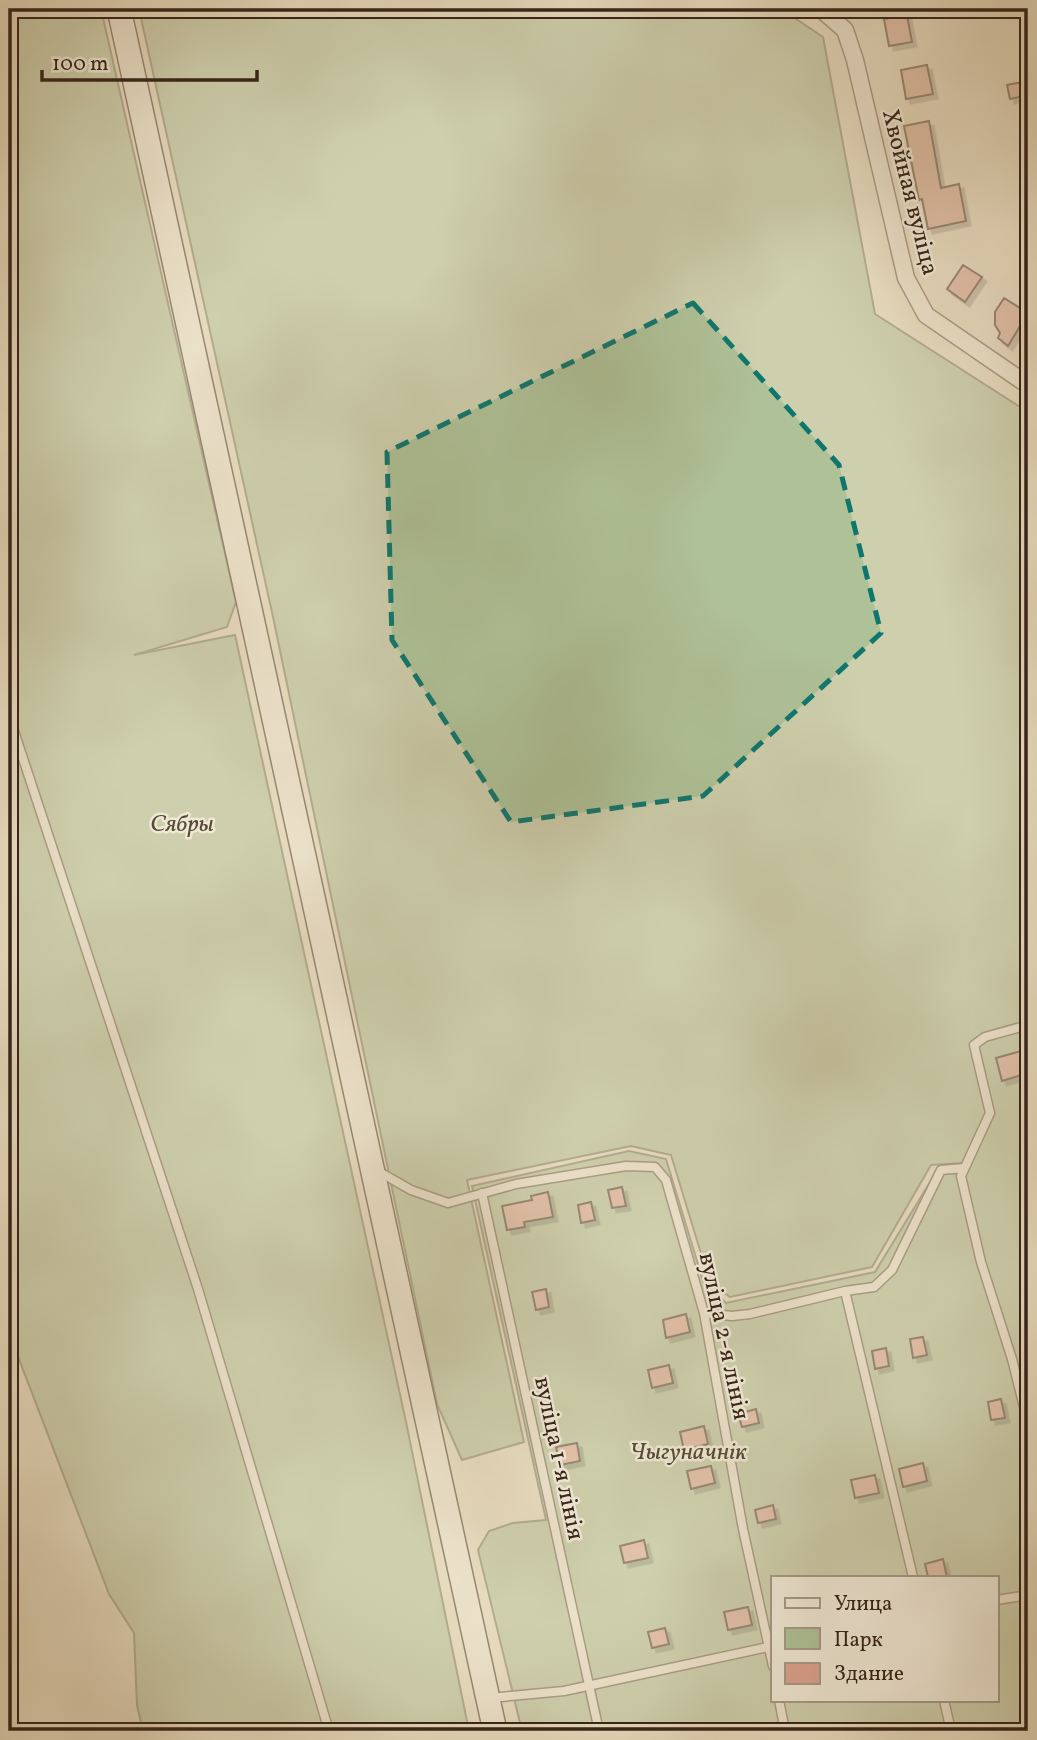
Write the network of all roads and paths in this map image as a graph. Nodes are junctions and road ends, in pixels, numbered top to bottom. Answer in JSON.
{"nodes":[{"id":1,"x":119,"y":9,"type":"edge"},
{"id":2,"x":821,"y":9,"type":"edge"},
{"id":3,"x":1028,"y":385,"type":"edge"},
{"id":4,"x":9,"y":716,"type":"edge"},
{"id":5,"x":1028,"y":1025,"type":"edge"},
{"id":6,"x":373,"y":1168,"type":"junction"},
{"id":7,"x":964,"y":1168,"type":"junction"},
{"id":8,"x":482,"y":1193,"type":"junction"},
{"id":9,"x":845,"y":1291,"type":"junction"},
{"id":10,"x":704,"y":1313,"type":"junction"},
{"id":11,"x":1028,"y":1423,"type":"edge"},
{"id":12,"x":913,"y":1576,"type":"edge"},
{"id":13,"x":1028,"y":1595,"type":"edge"},
{"id":14,"x":998,"y":1600,"type":"edge"},
{"id":15,"x":771,"y":1647,"type":"edge"},
{"id":16,"x":589,"y":1685,"type":"junction"},
{"id":17,"x":487,"y":1699,"type":"junction"},
{"id":18,"x":779,"y":1702,"type":"edge"},
{"id":19,"x":944,"y":1702,"type":"edge"},
{"id":20,"x":329,"y":1731,"type":"edge"},
{"id":21,"x":495,"y":1731,"type":"edge"},
{"id":22,"x":598,"y":1731,"type":"edge"},
{"id":23,"x":785,"y":1731,"type":"edge"},
{"id":24,"x":951,"y":1731,"type":"edge"}],
"edges":[{"from":1,"to":6,"type":"main road"},
{"from":2,"to":3,"type":"street","name":"Хвойная вуліца"},
{"from":4,"to":20,"type":"lane"},
{"from":5,"to":7,"type":"lane"},
{"from":6,"to":8,"type":"lane"},
{"from":6,"to":17,"type":"main road"},
{"from":7,"to":9,"type":"lane"},
{"from":7,"to":11,"type":"lane"},
{"from":8,"to":10,"type":"lane","name":"вуліца 2-я лінія"},
{"from":8,"to":16,"type":"lane","name":"вуліца 1-я лінія"},
{"from":9,"to":10,"type":"lane"},
{"from":9,"to":12,"type":"lane"},
{"from":10,"to":15,"type":"lane","name":"вуліца 2-я лінія"},
{"from":13,"to":14,"type":"lane"},
{"from":15,"to":16,"type":"lane"},
{"from":16,"to":17,"type":"lane"},
{"from":16,"to":22,"type":"lane","name":"вуліца 1-я лінія"},
{"from":17,"to":21,"type":"main road"},
{"from":18,"to":23,"type":"lane"},
{"from":19,"to":24,"type":"lane"}]}
